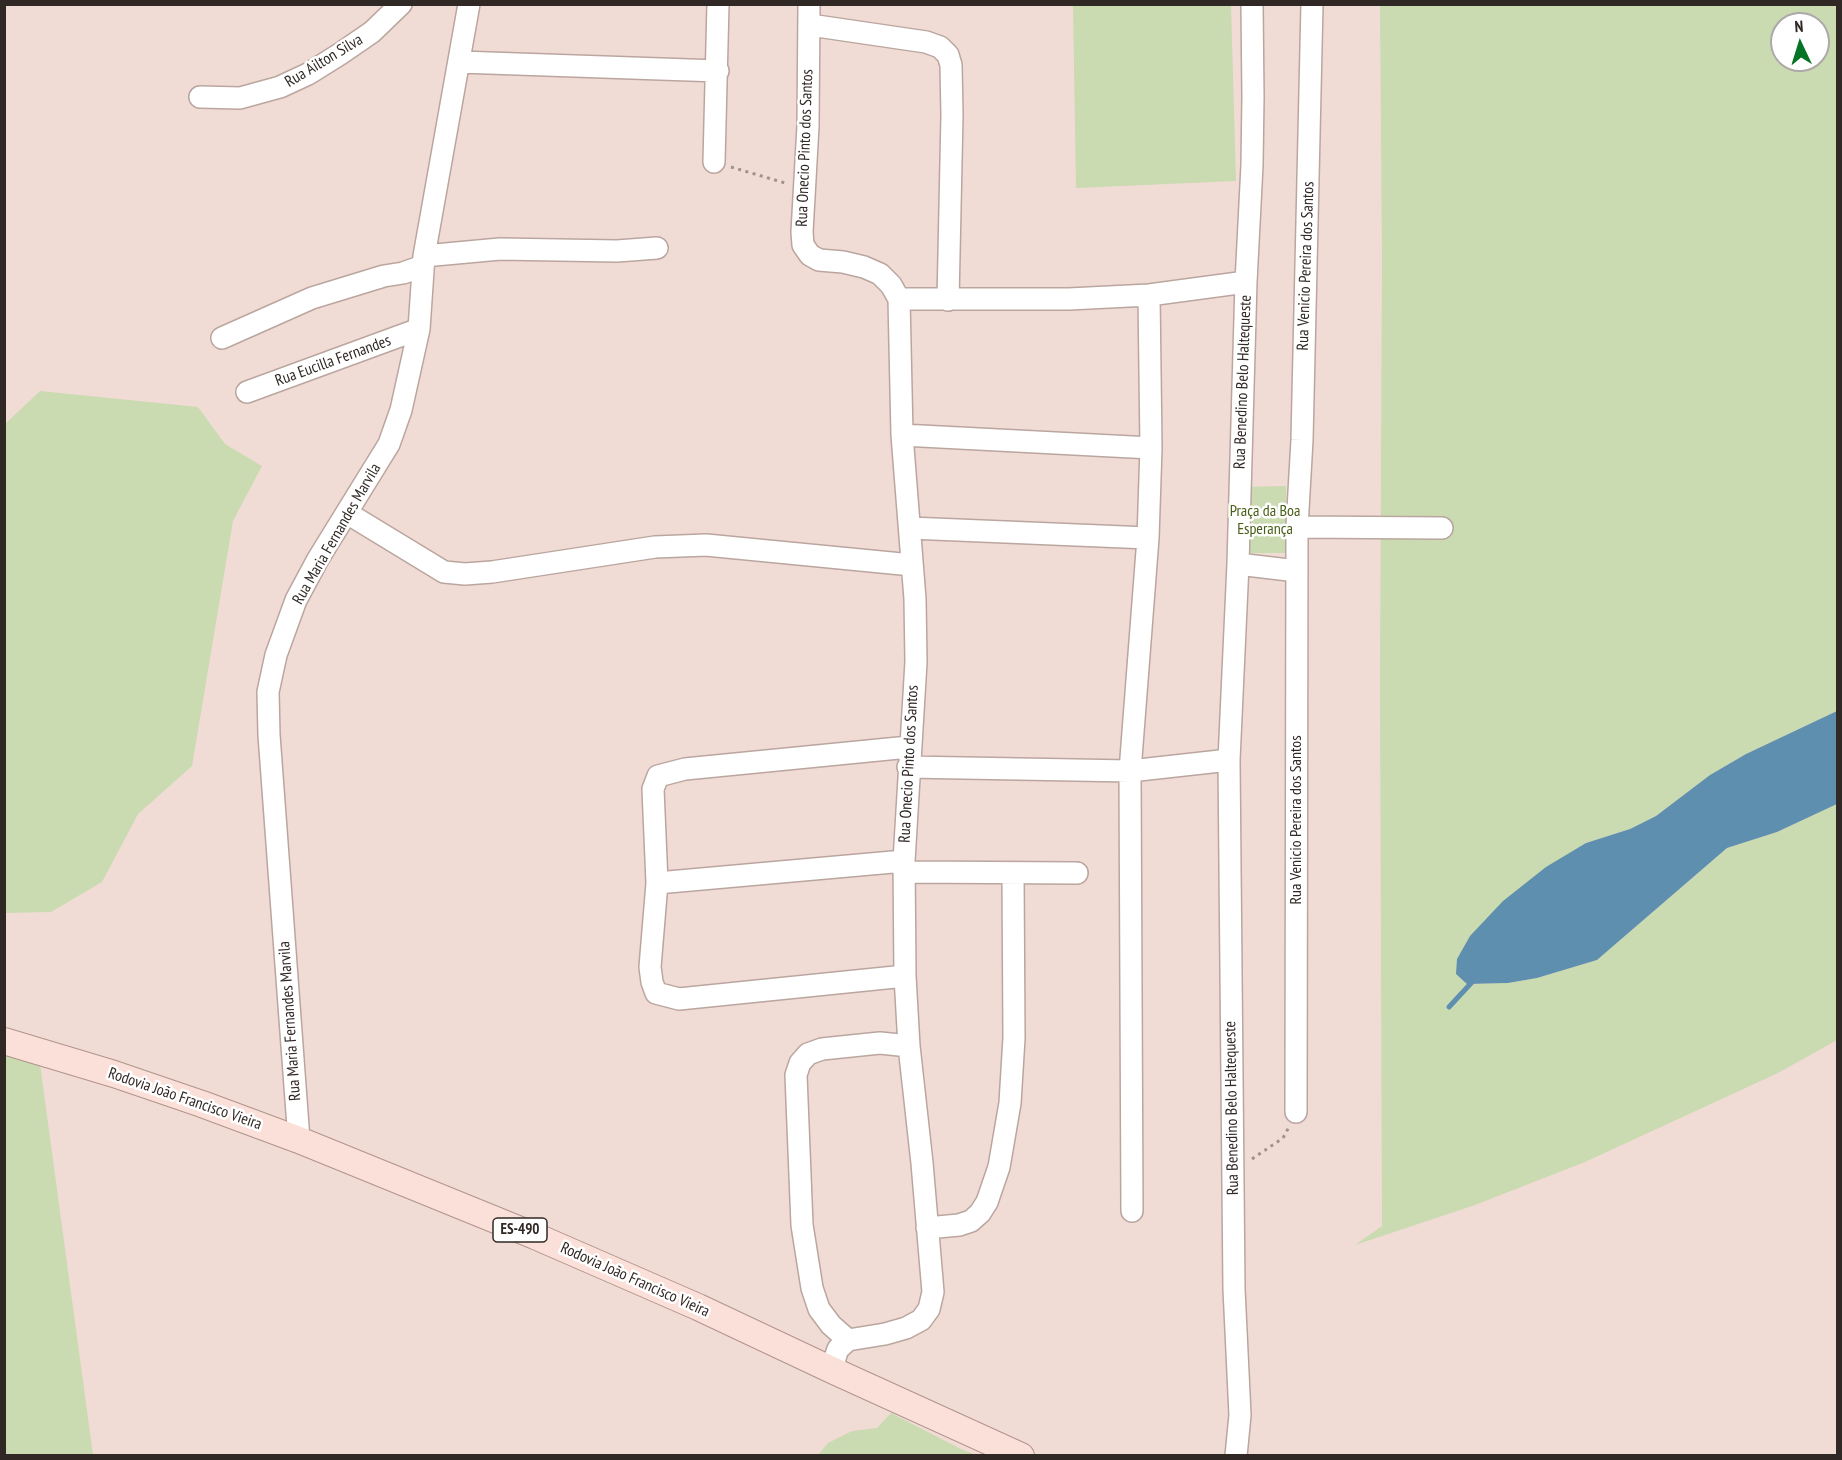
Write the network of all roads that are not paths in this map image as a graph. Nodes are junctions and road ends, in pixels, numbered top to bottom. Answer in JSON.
{"nodes":[{"id":1,"x":401,"y":4,"type":"edge"},
{"id":2,"x":469,"y":4,"type":"edge"},
{"id":3,"x":718,"y":4,"type":"edge"},
{"id":4,"x":1252,"y":4,"type":"edge"},
{"id":5,"x":1312,"y":4,"type":"edge"},
{"id":6,"x":809,"y":15,"type":"edge"},
{"id":7,"x":460,"y":62,"type":"junction"},
{"id":8,"x":717,"y":71,"type":"junction"},
{"id":9,"x":200,"y":97,"type":"dead end"},
{"id":10,"x":714,"y":162,"type":"road end"},
{"id":11,"x":657,"y":248,"type":"dead end"},
{"id":12,"x":424,"y":261,"type":"junction"},
{"id":13,"x":1246,"y":282,"type":"junction"},
{"id":14,"x":1149,"y":295,"type":"junction"},
{"id":15,"x":899,"y":299,"type":"junction"},
{"id":16,"x":948,"y":300,"type":"junction"},
{"id":17,"x":419,"y":329,"type":"junction"},
{"id":18,"x":222,"y":338,"type":"dead end"},
{"id":19,"x":247,"y":392,"type":"dead end"},
{"id":20,"x":902,"y":435,"type":"junction"},
{"id":21,"x":1151,"y":448,"type":"junction"},
{"id":22,"x":347,"y":513,"type":"junction"},
{"id":23,"x":1297,"y":527,"type":"junction"},
{"id":24,"x":910,"y":528,"type":"junction"},
{"id":25,"x":1442,"y":528,"type":"dead end"},
{"id":26,"x":1148,"y":538,"type":"junction"},
{"id":27,"x":1238,"y":564,"type":"junction"},
{"id":28,"x":912,"y":565,"type":"junction"},
{"id":29,"x":1297,"y":571,"type":"junction"},
{"id":30,"x":909,"y":757,"type":"junction"},
{"id":31,"x":1229,"y":760,"type":"junction"},
{"id":32,"x":1130,"y":771,"type":"junction"},
{"id":33,"x":904,"y":866,"type":"junction"},
{"id":34,"x":1077,"y":873,"type":"dead end"},
{"id":35,"x":1013,"y":874,"type":"junction"},
{"id":36,"x":657,"y":883,"type":"junction"},
{"id":37,"x":905,"y":976,"type":"junction"},
{"id":38,"x":4,"y":1041,"type":"edge"},
{"id":39,"x":909,"y":1046,"type":"junction"},
{"id":40,"x":1296,"y":1112,"type":"road end"},
{"id":41,"x":300,"y":1140,"type":"junction"},
{"id":42,"x":1132,"y":1211,"type":"dead end"},
{"id":43,"x":927,"y":1228,"type":"junction"},
{"id":44,"x":848,"y":1340,"type":"junction"},
{"id":45,"x":834,"y":1371,"type":"junction"},
{"id":46,"x":1021,"y":1455,"type":"edge"},
{"id":47,"x":1236,"y":1455,"type":"edge"}],
"edges":[{"from":1,"to":9,"type":"street","name":"Rua Ailton Silva"},
{"from":2,"to":7,"type":"street","name":"Rua Maria Fernandes Marvila"},
{"from":3,"to":8,"type":"street"},
{"from":4,"to":13,"type":"street","name":"Rua Benedino Belo Haltequeste"},
{"from":5,"to":23,"type":"street","name":"Rua Venicio Pereira dos Santos"},
{"from":6,"to":15,"type":"street","name":"Rua Onecio Pinto dos Santos"},
{"from":6,"to":16,"type":"street"},
{"from":7,"to":8,"type":"street"},
{"from":7,"to":12,"type":"street","name":"Rua Maria Fernandes Marvila"},
{"from":8,"to":10,"type":"street"},
{"from":11,"to":12,"type":"street"},
{"from":12,"to":17,"type":"street","name":"Rua Maria Fernandes Marvila"},
{"from":12,"to":18,"type":"street"},
{"from":13,"to":14,"type":"street"},
{"from":13,"to":27,"type":"street","name":"Rua Benedino Belo Haltequeste"},
{"from":14,"to":16,"type":"street"},
{"from":14,"to":21,"type":"street"},
{"from":15,"to":16,"type":"street"},
{"from":15,"to":20,"type":"street","name":"Rua Onecio Pinto dos Santos"},
{"from":17,"to":19,"type":"street","name":"Rua Eucilla Fernandes"},
{"from":17,"to":22,"type":"street","name":"Rua Maria Fernandes Marvila"},
{"from":20,"to":21,"type":"street"},
{"from":20,"to":24,"type":"street","name":"Rua Onecio Pinto dos Santos"},
{"from":21,"to":26,"type":"street"},
{"from":22,"to":28,"type":"street"},
{"from":22,"to":41,"type":"street","name":"Rua Maria Fernandes Marvila"},
{"from":23,"to":25,"type":"street"},
{"from":23,"to":29,"type":"street","name":"Rua Venicio Pereira dos Santos"},
{"from":24,"to":26,"type":"street"},
{"from":24,"to":28,"type":"street","name":"Rua Onecio Pinto dos Santos"},
{"from":26,"to":32,"type":"street"},
{"from":27,"to":29,"type":"street"},
{"from":27,"to":31,"type":"street","name":"Rua Benedino Belo Haltequeste"},
{"from":28,"to":30,"type":"street","name":"Rua Onecio Pinto dos Santos"},
{"from":29,"to":40,"type":"street","name":"Rua Venicio Pereira dos Santos"},
{"from":30,"to":32,"type":"street"},
{"from":30,"to":33,"type":"street","name":"Rua Onecio Pinto dos Santos"},
{"from":30,"to":36,"type":"street"},
{"from":31,"to":32,"type":"street"},
{"from":31,"to":47,"type":"street","name":"Rua Benedino Belo Haltequeste"},
{"from":32,"to":42,"type":"street"},
{"from":33,"to":35,"type":"street"},
{"from":33,"to":36,"type":"street"},
{"from":33,"to":37,"type":"street","name":"Rua Onecio Pinto dos Santos"},
{"from":34,"to":35,"type":"street"},
{"from":35,"to":43,"type":"street"},
{"from":36,"to":37,"type":"street"},
{"from":37,"to":39,"type":"street","name":"Rua Onecio Pinto dos Santos"},
{"from":38,"to":41,"type":"main road","name":"Rodovia João Francisco Vieira","number":"ES-490"},
{"from":39,"to":43,"type":"street","name":"Rua Onecio Pinto dos Santos"},
{"from":39,"to":44,"type":"street"},
{"from":41,"to":45,"type":"main road","name":"Rodovia João Francisco Vieira","number":"ES-490"},
{"from":43,"to":44,"type":"street","name":"Rua Onecio Pinto dos Santos"},
{"from":44,"to":45,"type":"street"},
{"from":45,"to":46,"type":"main road","name":"Rodovia João Francisco Vieira","number":"ES-490"}]}
